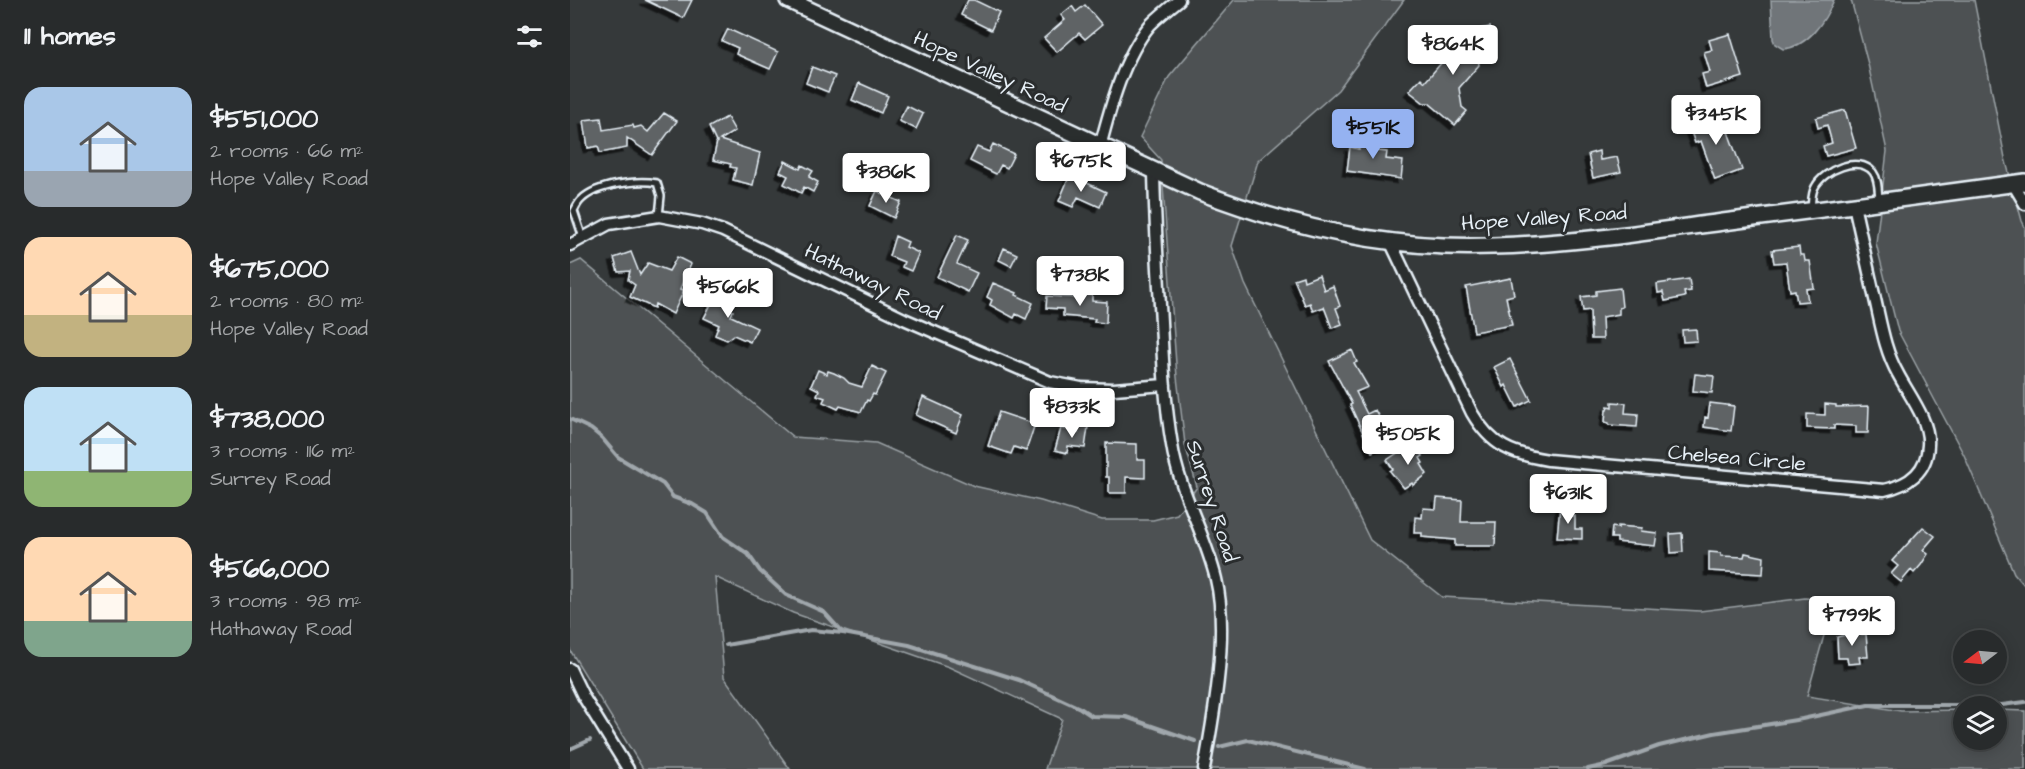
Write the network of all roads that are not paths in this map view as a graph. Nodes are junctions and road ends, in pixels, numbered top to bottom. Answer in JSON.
{"nodes":[{"id":1,"x":788,"y":0,"type":"edge"},
{"id":2,"x":1179,"y":0,"type":"edge"},
{"id":3,"x":1100,"y":147,"type":"junction"},
{"id":4,"x":1154,"y":172,"type":"junction"},
{"id":5,"x":2019,"y":183,"type":"edge"},
{"id":6,"x":1879,"y":202,"type":"junction"},
{"id":7,"x":2025,"y":204,"type":"edge"},
{"id":8,"x":1854,"y":205,"type":"junction"},
{"id":9,"x":1811,"y":211,"type":"junction"},
{"id":10,"x":659,"y":216,"type":"junction"},
{"id":11,"x":583,"y":238,"type":"junction"},
{"id":12,"x":1390,"y":241,"type":"junction"},
{"id":13,"x":570,"y":245,"type":"edge"},
{"id":14,"x":1165,"y":385,"type":"junction"},
{"id":15,"x":570,"y":669,"type":"edge"},
{"id":16,"x":628,"y":769,"type":"edge"},
{"id":17,"x":1204,"y":769,"type":"edge"}],
"edges":[{"from":1,"to":3,"type":"main road","name":"Hope Valley Road"},
{"from":2,"to":3,"type":"street"},
{"from":3,"to":4,"type":"main road","name":"Hope Valley Road"},
{"from":4,"to":12,"type":"main road","name":"Hope Valley Road"},
{"from":4,"to":14,"type":"street","name":"Surrey Road"},
{"from":5,"to":6,"type":"main road","name":"Hope Valley Road"},
{"from":5,"to":7,"type":"street"},
{"from":6,"to":8,"type":"main road","name":"Hope Valley Road"},
{"from":6,"to":9,"type":"lane"},
{"from":8,"to":9,"type":"main road","name":"Hope Valley Road"},
{"from":8,"to":12,"type":"street","name":"Chelsea Circle"},
{"from":9,"to":12,"type":"main road","name":"Hope Valley Road"},
{"from":10,"to":11,"type":"street","name":"Hathaway Road"},
{"from":10,"to":11,"type":"lane"},
{"from":10,"to":14,"type":"street","name":"Hathaway Road"},
{"from":11,"to":13,"type":"street","name":"Hathaway Road"},
{"from":14,"to":17,"type":"street","name":"Surrey Road"},
{"from":15,"to":16,"type":"street"}]}
